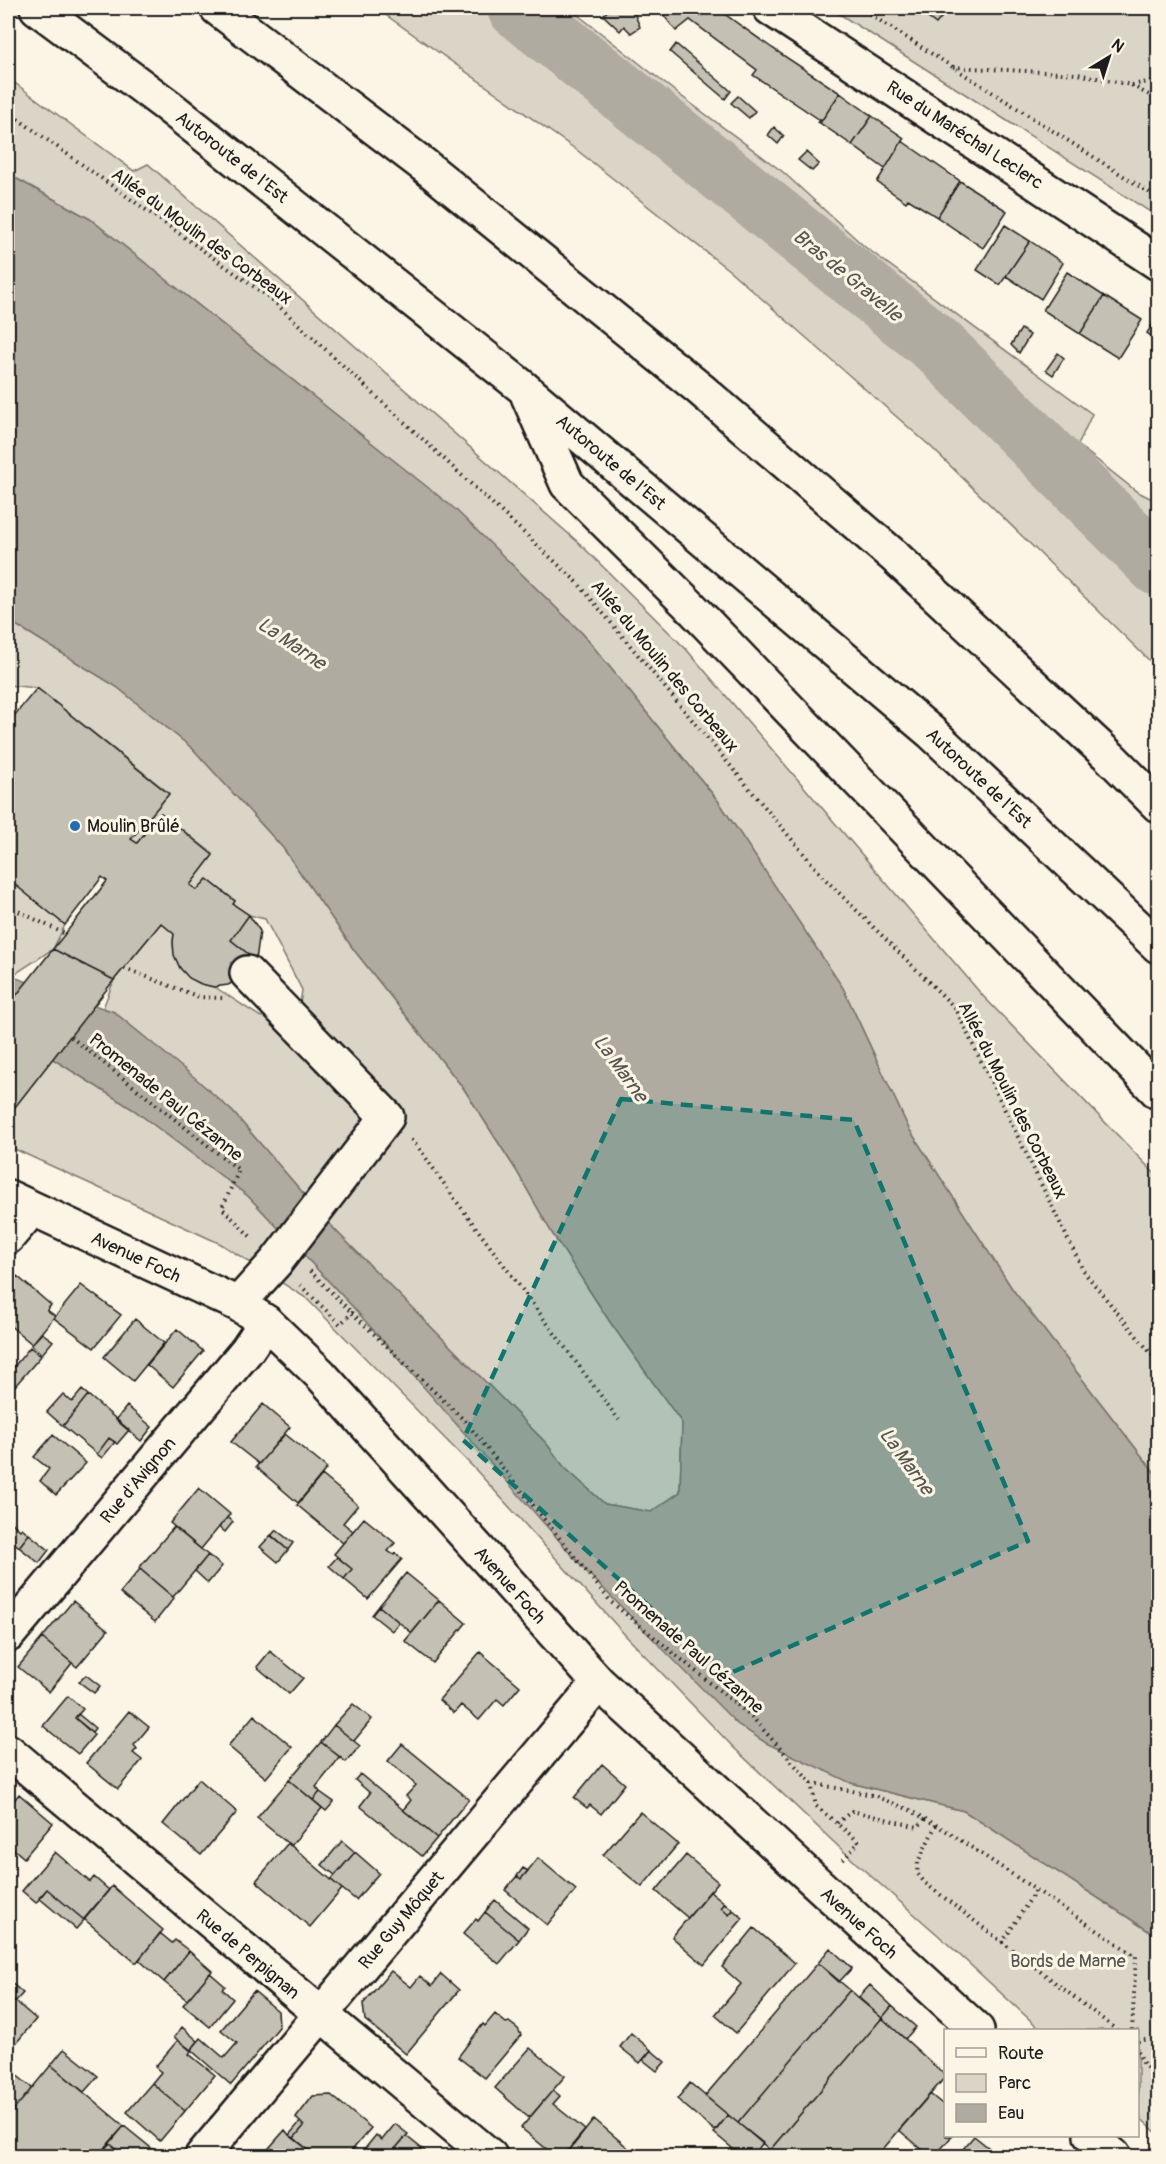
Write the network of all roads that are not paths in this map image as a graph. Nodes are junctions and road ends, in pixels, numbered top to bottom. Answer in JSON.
{"nodes":[{"id":1,"x":37,"y":8,"type":"edge"},
{"id":2,"x":217,"y":8,"type":"edge"},
{"id":3,"x":770,"y":8,"type":"edge"},
{"id":4,"x":1158,"y":263,"type":"edge"},
{"id":5,"x":525,"y":388,"type":"junction"},
{"id":6,"x":1110,"y":757,"type":"junction"},
{"id":7,"x":1158,"y":774,"type":"edge"},
{"id":8,"x":1158,"y":805,"type":"edge"},
{"id":9,"x":1158,"y":946,"type":"edge"},
{"id":10,"x":247,"y":973,"type":"dead end"},
{"id":11,"x":1158,"y":1092,"type":"edge"},
{"id":12,"x":20,"y":1203,"type":"edge"},
{"id":13,"x":8,"y":1238,"type":"edge"},
{"id":14,"x":238,"y":1304,"type":"junction"},
{"id":15,"x":266,"y":1322,"type":"junction"},
{"id":16,"x":8,"y":1635,"type":"edge"},
{"id":17,"x":599,"y":1683,"type":"junction"},
{"id":18,"x":8,"y":1751,"type":"edge"},
{"id":19,"x":321,"y":2015,"type":"junction"},
{"id":20,"x":975,"y":2029,"type":"edge"},
{"id":21,"x":1092,"y":2137,"type":"edge"},
{"id":22,"x":202,"y":2157,"type":"edge"},
{"id":23,"x":490,"y":2157,"type":"edge"},
{"id":24,"x":1114,"y":2157,"type":"edge"}],
"edges":[{"from":1,"to":5,"type":"main road","name":"Autoroute de l’Est"},
{"from":2,"to":6,"type":"main road"},
{"from":3,"to":4,"type":"main road","name":"Rue du Maréchal Leclerc"},
{"from":5,"to":9,"type":"main road","name":"Autoroute de l’Est"},
{"from":5,"to":11,"type":"main road"},
{"from":6,"to":7,"type":"main road"},
{"from":6,"to":8,"type":"main road"},
{"from":10,"to":14,"type":"main road"},
{"from":12,"to":13,"type":"main road"},
{"from":12,"to":14,"type":"main road","name":"Avenue Foch"},
{"from":14,"to":15,"type":"main road","name":"Avenue Foch"},
{"from":15,"to":16,"type":"main road","name":"Rue d'Avignon"},
{"from":15,"to":17,"type":"main road","name":"Avenue Foch"},
{"from":17,"to":19,"type":"main road","name":"Rue Guy Môquet"},
{"from":17,"to":20,"type":"main road","name":"Avenue Foch"},
{"from":18,"to":19,"type":"main road","name":"Rue de Perpignan"},
{"from":19,"to":22,"type":"main road","name":"Rue Guy Môquet"},
{"from":19,"to":23,"type":"main road","name":"Rue de Perpignan"},
{"from":21,"to":24,"type":"main road"}]}
